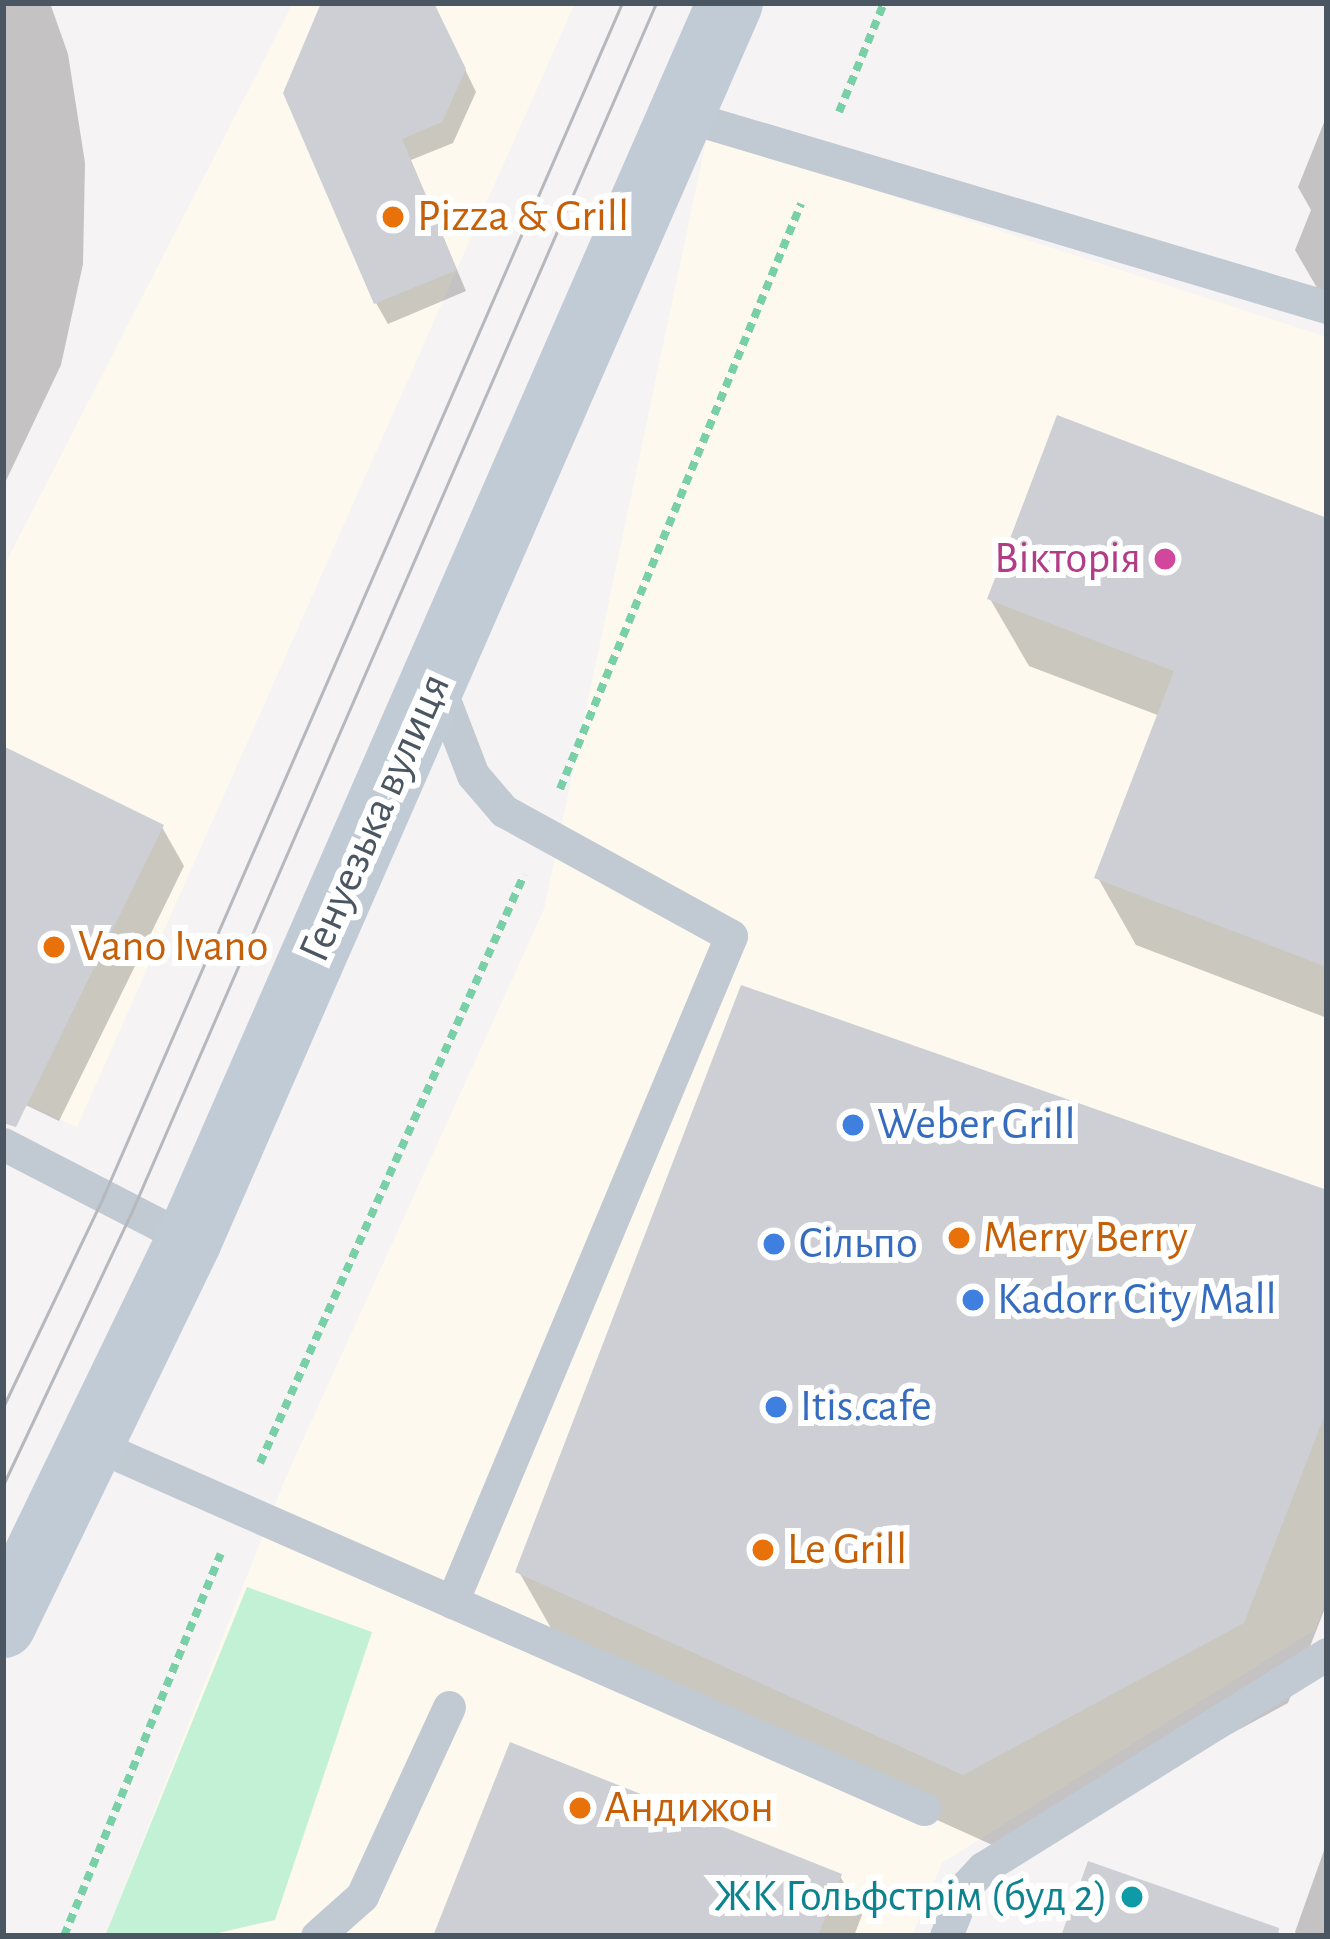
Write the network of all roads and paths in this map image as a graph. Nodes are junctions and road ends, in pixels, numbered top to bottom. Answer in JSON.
{"nodes":[{"id":1,"x":730,"y":3,"type":"edge"},
{"id":2,"x":884,"y":3,"type":"edge"},
{"id":3,"x":685,"y":116,"type":"junction"},
{"id":4,"x":820,"y":158,"type":"junction"},
{"id":5,"x":1327,"y":307,"type":"edge"},
{"id":6,"x":436,"y":679,"type":"junction"},
{"id":7,"x":541,"y":837,"type":"junction"},
{"id":8,"x":3,"y":1144,"type":"edge"},
{"id":9,"x":189,"y":1240,"type":"junction"},
{"id":10,"x":91,"y":1443,"type":"junction"},
{"id":11,"x":240,"y":1508,"type":"junction"},
{"id":12,"x":452,"y":1602,"type":"junction"},
{"id":13,"x":3,"y":1625,"type":"edge"},
{"id":14,"x":1327,"y":1654,"type":"edge"},
{"id":15,"x":448,"y":1707,"type":"dead end"},
{"id":16,"x":924,"y":1809,"type":"dead end"},
{"id":17,"x":64,"y":1936,"type":"edge"},
{"id":18,"x":317,"y":1936,"type":"edge"},
{"id":19,"x":946,"y":1936,"type":"edge"}],
"edges":[{"from":1,"to":3,"type":"main road","name":"Генуезька вулиця"},
{"from":2,"to":4,"type":"path"},
{"from":3,"to":4,"type":"lane"},
{"from":3,"to":6,"type":"main road","name":"Генуезька вулиця"},
{"from":4,"to":5,"type":"lane"},
{"from":4,"to":7,"type":"path"},
{"from":6,"to":7,"type":"lane"},
{"from":6,"to":9,"type":"main road","name":"Генуезька вулиця"},
{"from":7,"to":11,"type":"path"},
{"from":7,"to":12,"type":"lane"},
{"from":8,"to":9,"type":"lane"},
{"from":9,"to":10,"type":"main road","name":"Генуезька вулиця"},
{"from":10,"to":11,"type":"lane"},
{"from":10,"to":13,"type":"main road","name":"Генуезька вулиця"},
{"from":11,"to":12,"type":"lane"},
{"from":11,"to":17,"type":"path"},
{"from":12,"to":16,"type":"lane"},
{"from":14,"to":19,"type":"lane"},
{"from":15,"to":18,"type":"lane"}]}
